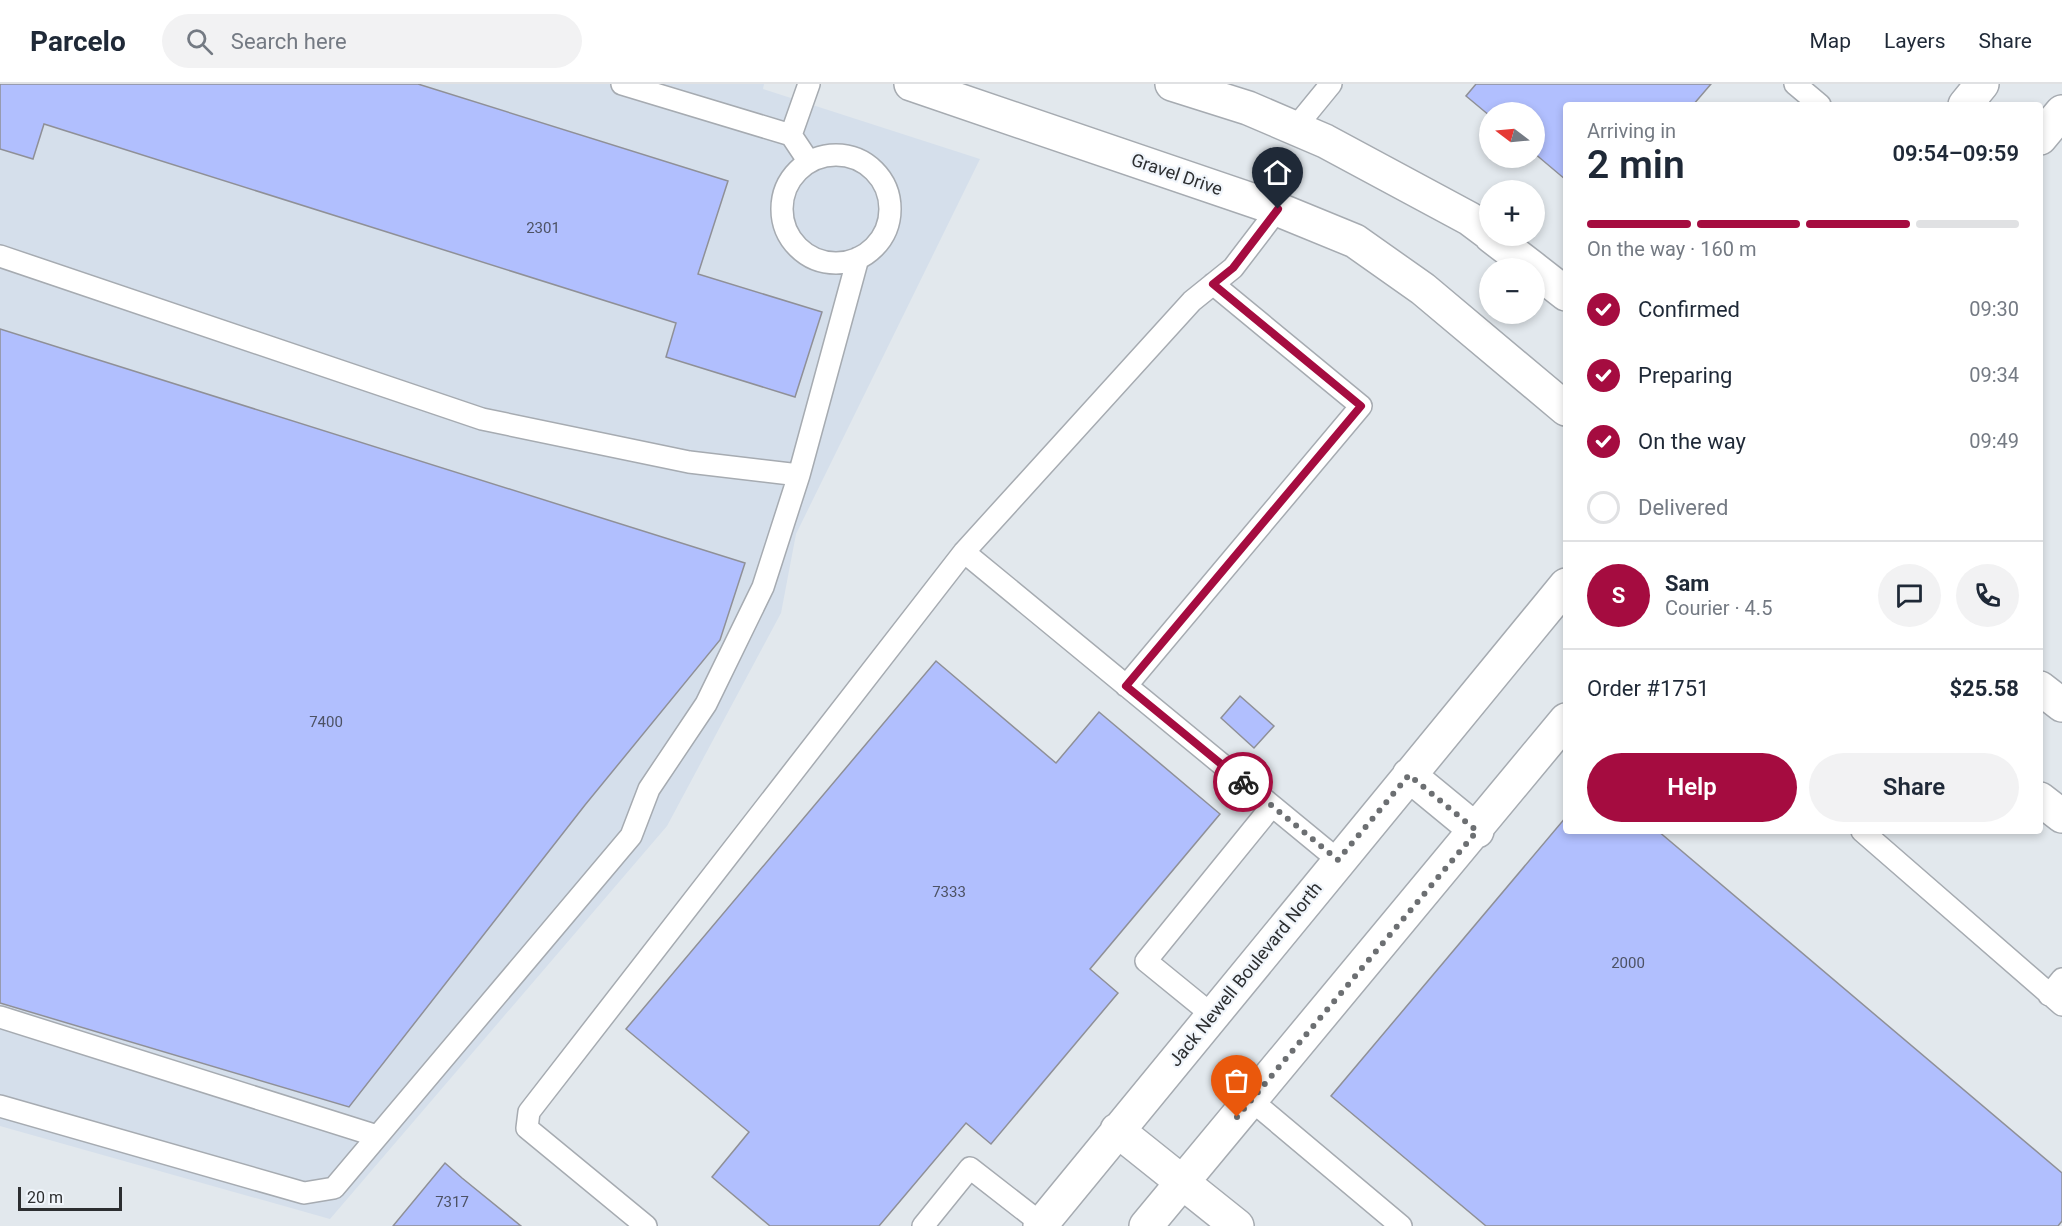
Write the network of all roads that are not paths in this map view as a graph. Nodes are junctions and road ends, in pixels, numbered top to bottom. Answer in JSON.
{"nodes":[{"id":1,"x":622,"y":84,"type":"edge"},
{"id":2,"x":809,"y":84,"type":"edge"},
{"id":3,"x":911,"y":84,"type":"edge"},
{"id":4,"x":1172,"y":84,"type":"edge"},
{"id":5,"x":1331,"y":84,"type":"edge"},
{"id":6,"x":1795,"y":84,"type":"edge"},
{"id":7,"x":1982,"y":84,"type":"edge"},
{"id":8,"x":1816,"y":102,"type":"edge"},
{"id":9,"x":1967,"y":102,"type":"edge"},
{"id":10,"x":2062,"y":112,"type":"edge"},
{"id":11,"x":1296,"y":128,"type":"junction"},
{"id":12,"x":2043,"y":134,"type":"edge"},
{"id":13,"x":791,"y":135,"type":"junction"},
{"id":14,"x":809,"y":162,"type":"junction"},
{"id":15,"x":1278,"y":209,"type":"junction"},
{"id":16,"x":1479,"y":226,"type":"edge"},
{"id":17,"x":1504,"y":246,"type":"edge"},
{"id":18,"x":0,"y":256,"type":"edge"},
{"id":19,"x":858,"y":258,"type":"junction"},
{"id":20,"x":1520,"y":258,"type":"edge"},
{"id":21,"x":1545,"y":278,"type":"edge"},
{"id":22,"x":1213,"y":284,"type":"junction"},
{"id":23,"x":1563,"y":292,"type":"edge"},
{"id":24,"x":1563,"y":406,"type":"edge"},
{"id":25,"x":799,"y":475,"type":"junction"},
{"id":26,"x":964,"y":552,"type":"junction"},
{"id":27,"x":1563,"y":589,"type":"edge"},
{"id":28,"x":1126,"y":686,"type":"junction"},
{"id":29,"x":2043,"y":689,"type":"edge"},
{"id":30,"x":2062,"y":705,"type":"edge"},
{"id":31,"x":1563,"y":724,"type":"edge"},
{"id":32,"x":1409,"y":775,"type":"junction"},
{"id":33,"x":2043,"y":801,"type":"edge"},
{"id":34,"x":1272,"y":806,"type":"junction"},
{"id":35,"x":2062,"y":816,"type":"edge"},
{"id":36,"x":1477,"y":831,"type":"junction"},
{"id":37,"x":1866,"y":834,"type":"edge"},
{"id":38,"x":1338,"y":860,"type":"junction"},
{"id":39,"x":2058,"y":993,"type":"edge"},
{"id":40,"x":1211,"y":1014,"type":"junction"},
{"id":41,"x":0,"y":1017,"type":"edge"},
{"id":42,"x":1251,"y":1100,"type":"junction"},
{"id":43,"x":0,"y":1106,"type":"edge"},
{"id":44,"x":1117,"y":1130,"type":"junction"},
{"id":45,"x":377,"y":1136,"type":"junction"},
{"id":46,"x":1183,"y":1182,"type":"junction"},
{"id":47,"x":1041,"y":1225,"type":"edge"},
{"id":48,"x":646,"y":1226,"type":"edge"},
{"id":49,"x":923,"y":1226,"type":"edge"},
{"id":50,"x":1146,"y":1226,"type":"edge"},
{"id":51,"x":1237,"y":1226,"type":"edge"},
{"id":52,"x":1401,"y":1226,"type":"edge"}],
"edges":[{"from":1,"to":13,"type":"lane"},
{"from":2,"to":13,"type":"lane"},
{"from":3,"to":15,"type":"street","name":"Gravel Drive"},
{"from":4,"to":11,"type":"street"},
{"from":5,"to":11,"type":"lane"},
{"from":6,"to":8,"type":"lane"},
{"from":7,"to":9,"type":"street"},
{"from":10,"to":12,"type":"street"},
{"from":11,"to":16,"type":"street"},
{"from":13,"to":14,"type":"lane"},
{"from":14,"to":19,"type":"lane"},
{"from":14,"to":19,"type":"lane"},
{"from":15,"to":22,"type":"lane"},
{"from":15,"to":24,"type":"street","name":"Gravel Drive"},
{"from":17,"to":20,"type":"street"},
{"from":18,"to":25,"type":"lane"},
{"from":19,"to":25,"type":"lane"},
{"from":21,"to":23,"type":"street"},
{"from":22,"to":26,"type":"lane"},
{"from":22,"to":28,"type":"lane"},
{"from":25,"to":45,"type":"lane"},
{"from":26,"to":28,"type":"lane"},
{"from":26,"to":48,"type":"lane"},
{"from":27,"to":32,"type":"street","name":"Jack Newell Boulevard North"},
{"from":28,"to":34,"type":"lane"},
{"from":29,"to":30,"type":"street"},
{"from":31,"to":36,"type":"street"},
{"from":32,"to":36,"type":"street"},
{"from":32,"to":38,"type":"street","name":"Jack Newell Boulevard North"},
{"from":33,"to":35,"type":"street"},
{"from":34,"to":38,"type":"lane"},
{"from":34,"to":40,"type":"lane"},
{"from":36,"to":42,"type":"street"},
{"from":37,"to":39,"type":"lane"},
{"from":38,"to":40,"type":"street","name":"Jack Newell Boulevard North"},
{"from":40,"to":44,"type":"street","name":"Jack Newell Boulevard North"},
{"from":41,"to":45,"type":"lane"},
{"from":42,"to":46,"type":"street"},
{"from":42,"to":52,"type":"lane"},
{"from":43,"to":45,"type":"lane"},
{"from":44,"to":46,"type":"street"},
{"from":44,"to":47,"type":"street","name":"Jack Newell Boulevard North"},
{"from":46,"to":50,"type":"street"},
{"from":46,"to":51,"type":"street"},
{"from":47,"to":49,"type":"lane"}]}
